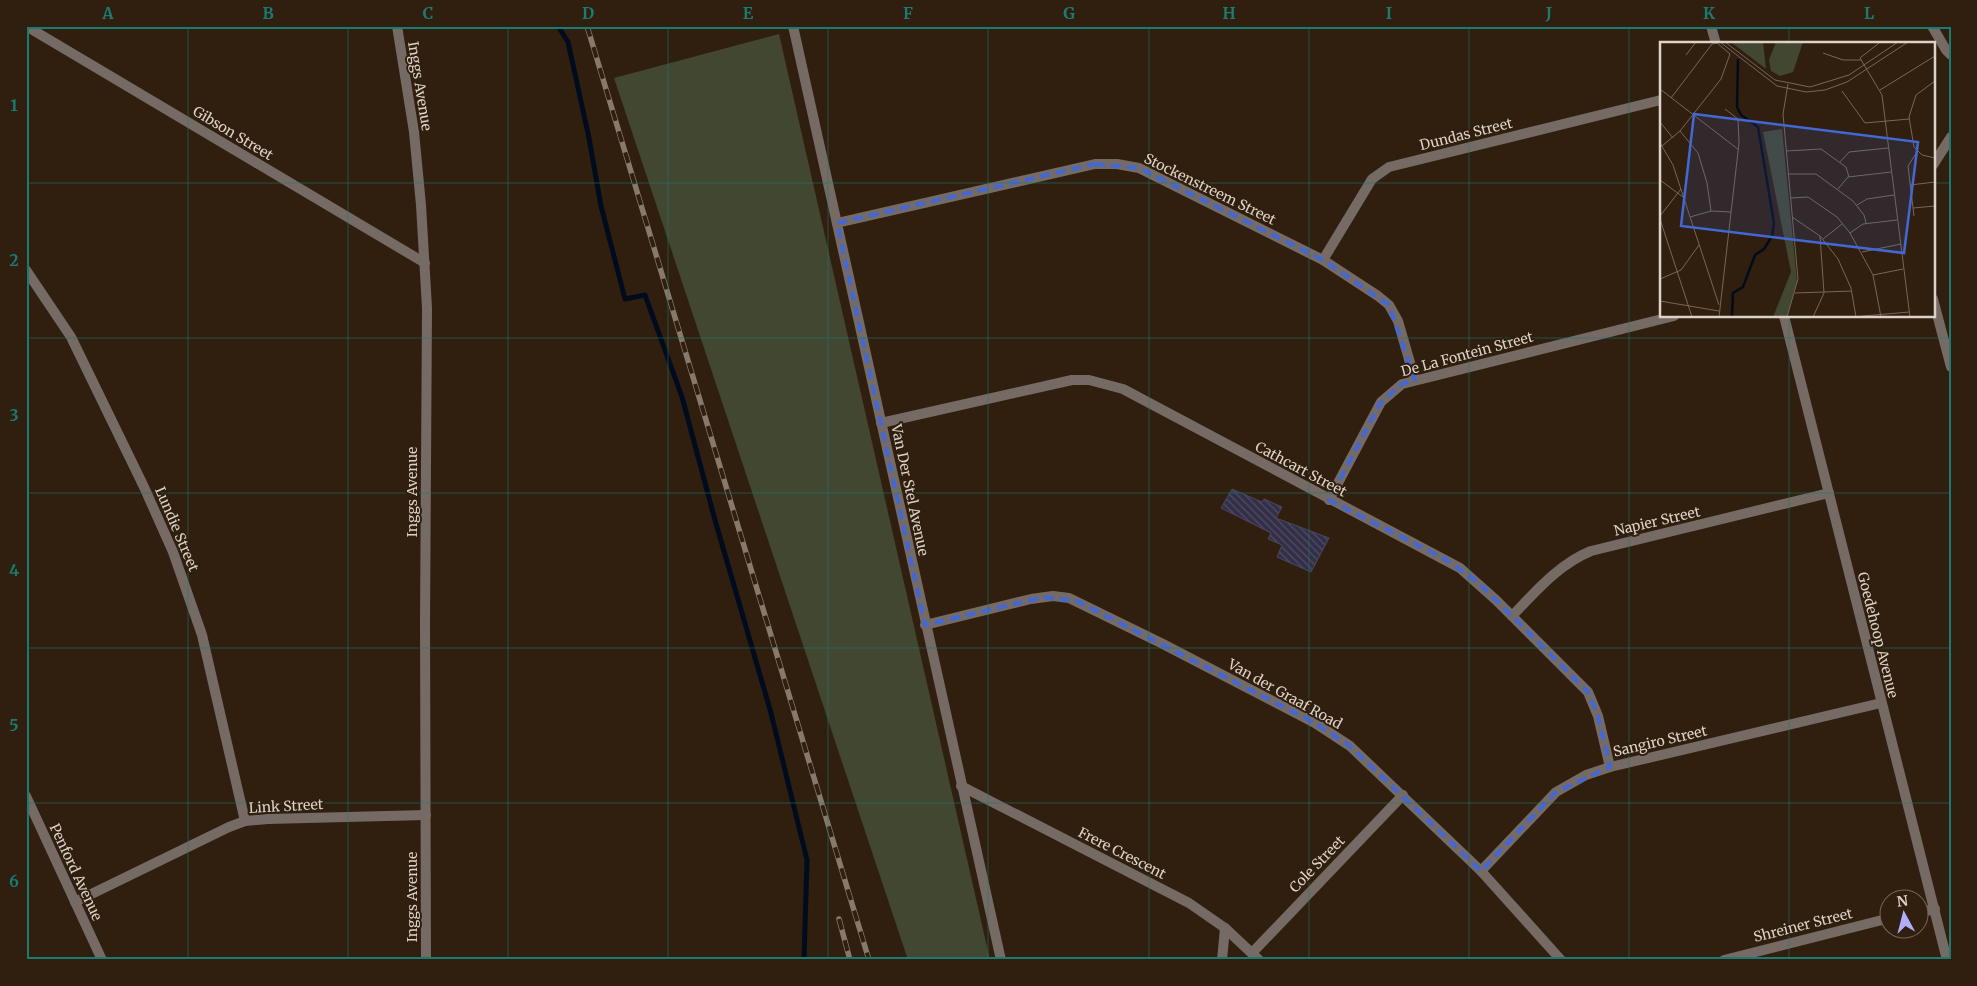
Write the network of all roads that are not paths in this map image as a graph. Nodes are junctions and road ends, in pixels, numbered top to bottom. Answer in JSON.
{"nodes":[{"id":1,"x":26,"y":26,"type":"edge"},
{"id":2,"x":397,"y":26,"type":"edge"},
{"id":3,"x":793,"y":26,"type":"edge"},
{"id":4,"x":1711,"y":26,"type":"edge"},
{"id":5,"x":1932,"y":26,"type":"edge"},
{"id":6,"x":1715,"y":42,"type":"edge"},
{"id":7,"x":1951,"y":55,"type":"edge"},
{"id":8,"x":1660,"y":100,"type":"edge"},
{"id":9,"x":1951,"y":137,"type":"edge"},
{"id":10,"x":1934,"y":163,"type":"edge"},
{"id":11,"x":837,"y":223,"type":"junction"},
{"id":12,"x":1323,"y":260,"type":"junction"},
{"id":13,"x":425,"y":263,"type":"junction"},
{"id":14,"x":26,"y":270,"type":"edge"},
{"id":15,"x":1934,"y":303,"type":"edge"},
{"id":16,"x":1666,"y":318,"type":"edge"},
{"id":17,"x":1785,"y":318,"type":"edge"},
{"id":18,"x":1951,"y":367,"type":"edge"},
{"id":19,"x":1415,"y":380,"type":"junction"},
{"id":20,"x":881,"y":423,"type":"junction"},
{"id":21,"x":1829,"y":493,"type":"junction"},
{"id":22,"x":1329,"y":500,"type":"junction"},
{"id":23,"x":1512,"y":616,"type":"junction"},
{"id":24,"x":925,"y":625,"type":"junction"},
{"id":25,"x":1881,"y":703,"type":"junction"},
{"id":26,"x":1610,"y":767,"type":"junction"},
{"id":27,"x":961,"y":786,"type":"junction"},
{"id":28,"x":1403,"y":795,"type":"junction"},
{"id":29,"x":26,"y":796,"type":"edge"},
{"id":30,"x":426,"y":815,"type":"junction"},
{"id":31,"x":245,"y":821,"type":"junction"},
{"id":32,"x":1481,"y":870,"type":"junction"},
{"id":33,"x":75,"y":902,"type":"junction"},
{"id":34,"x":1935,"y":909,"type":"junction"},
{"id":35,"x":1930,"y":910,"type":"edge"},
{"id":36,"x":1880,"y":920,"type":"edge"},
{"id":37,"x":1225,"y":928,"type":"junction"},
{"id":38,"x":1256,"y":956,"type":"edge"},
{"id":39,"x":102,"y":960,"type":"edge"},
{"id":40,"x":426,"y":960,"type":"edge"},
{"id":41,"x":1001,"y":960,"type":"edge"},
{"id":42,"x":1222,"y":960,"type":"edge"},
{"id":43,"x":1561,"y":960,"type":"edge"},
{"id":44,"x":1724,"y":960,"type":"edge"},
{"id":45,"x":1947,"y":960,"type":"edge"}],
"edges":[{"from":1,"to":13,"type":"street","name":"Gibson Street"},
{"from":2,"to":13,"type":"street","name":"Inggs Avenue"},
{"from":3,"to":11,"type":"street","name":"Van Der Stel Avenue"},
{"from":4,"to":6,"type":"street"},
{"from":5,"to":7,"type":"street"},
{"from":8,"to":12,"type":"street","name":"Dundas Street"},
{"from":9,"to":10,"type":"street"},
{"from":11,"to":12,"type":"street","name":"Stockenstreem Street"},
{"from":11,"to":20,"type":"street","name":"Van Der Stel Avenue"},
{"from":12,"to":19,"type":"street","name":"Stockenstreem Street"},
{"from":13,"to":30,"type":"street","name":"Inggs Avenue"},
{"from":14,"to":31,"type":"street","name":"Lundie Street"},
{"from":15,"to":18,"type":"street"},
{"from":16,"to":19,"type":"street","name":"De La Fontein Street"},
{"from":17,"to":21,"type":"street","name":"Goedehoop Avenue"},
{"from":19,"to":22,"type":"street","name":"De La Fontein Street"},
{"from":20,"to":22,"type":"street","name":"Cathcart Street"},
{"from":20,"to":24,"type":"street","name":"Van Der Stel Avenue"},
{"from":21,"to":23,"type":"street","name":"Napier Street"},
{"from":21,"to":25,"type":"street","name":"Goedehoop Avenue"},
{"from":22,"to":23,"type":"street","name":"Cathcart Street"},
{"from":23,"to":26,"type":"street","name":"Cathcart Street"},
{"from":24,"to":27,"type":"street","name":"Van Der Stel Avenue"},
{"from":24,"to":28,"type":"street","name":"Van der Graaf Road"},
{"from":25,"to":26,"type":"street","name":"Sangiro Street"},
{"from":25,"to":34,"type":"street","name":"Goedehoop Avenue"},
{"from":26,"to":32,"type":"street","name":"Sangiro Street"},
{"from":27,"to":37,"type":"street","name":"Frere Crescent"},
{"from":27,"to":41,"type":"street","name":"Van Der Stel Avenue"},
{"from":28,"to":32,"type":"street","name":"Van der Graaf Road"},
{"from":28,"to":38,"type":"street","name":"Cole Street"},
{"from":29,"to":33,"type":"street","name":"Penford Avenue"},
{"from":30,"to":31,"type":"street","name":"Link Street"},
{"from":30,"to":40,"type":"street","name":"Inggs Avenue"},
{"from":31,"to":33,"type":"street","name":"Link Street"},
{"from":32,"to":43,"type":"street","name":"Van der Graaf Road"},
{"from":33,"to":39,"type":"street","name":"Penford Avenue"},
{"from":34,"to":35,"type":"street"},
{"from":34,"to":45,"type":"street","name":"Goedehoop Avenue"},
{"from":36,"to":44,"type":"street","name":"Shreiner Street"},
{"from":37,"to":38,"type":"street","name":"Frere Crescent"},
{"from":37,"to":42,"type":"street"}]}
